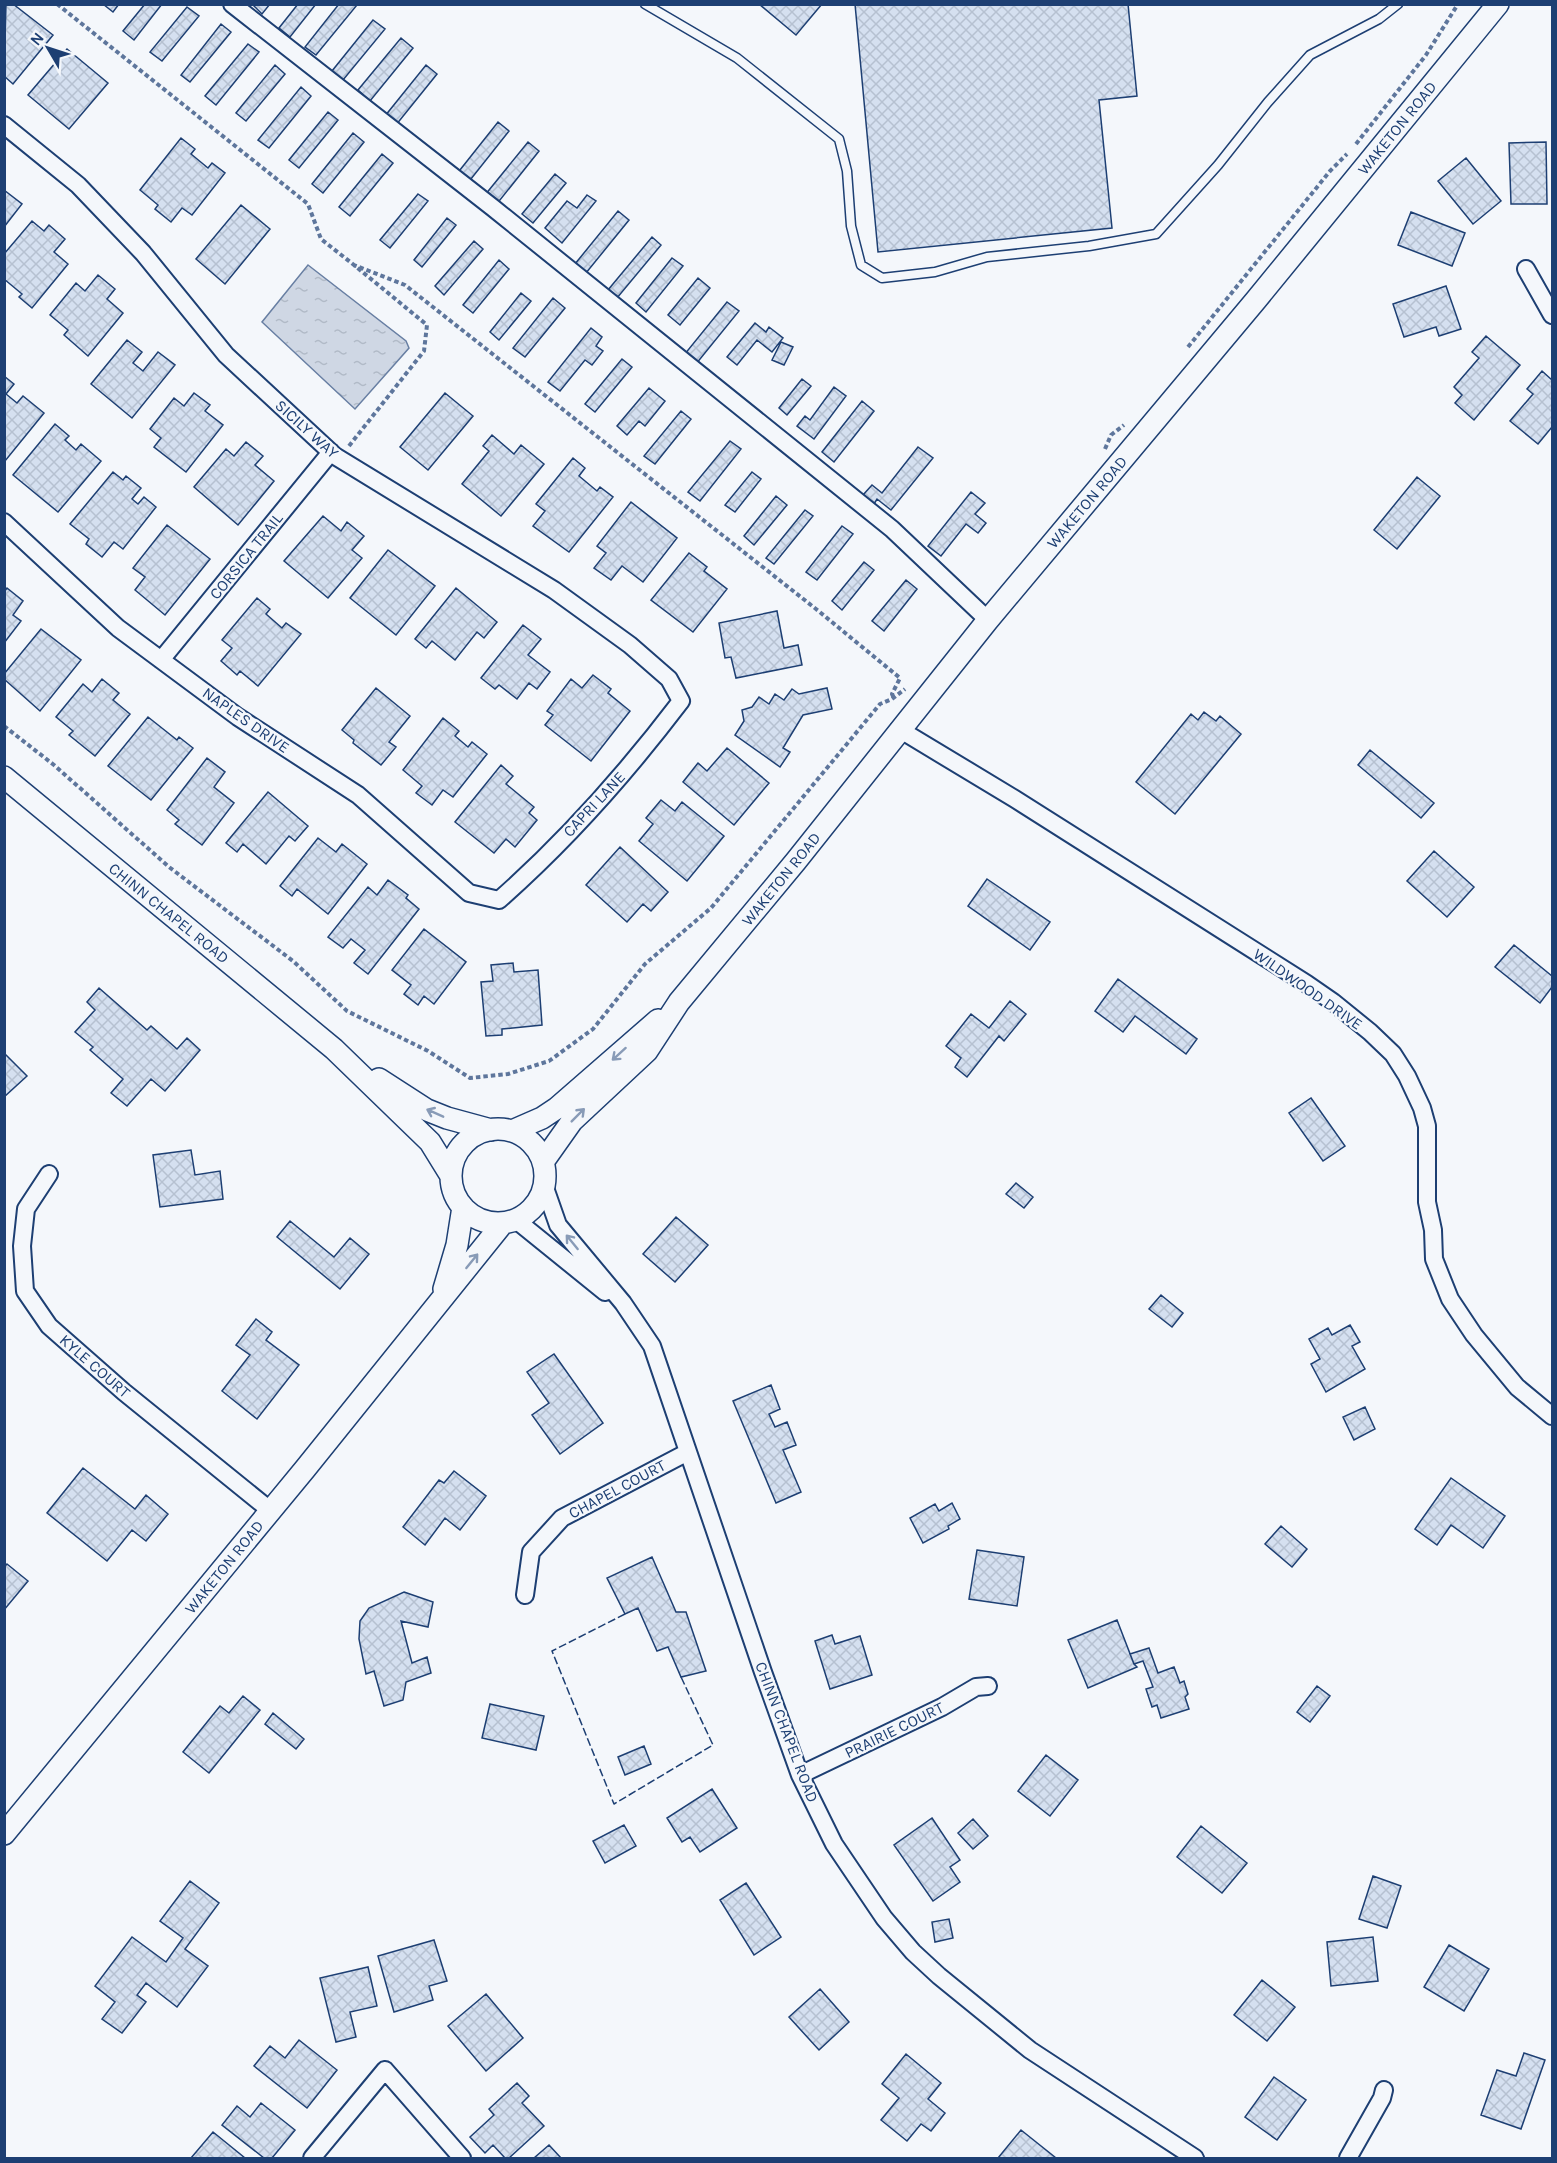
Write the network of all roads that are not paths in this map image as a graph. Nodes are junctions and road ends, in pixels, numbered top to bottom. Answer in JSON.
{"nodes":[{"id":1,"x":232,"y":4,"type":"edge"},
{"id":2,"x":645,"y":4,"type":"edge"},
{"id":3,"x":1398,"y":4,"type":"edge"},
{"id":4,"x":1498,"y":4,"type":"edge"},
{"id":5,"x":4,"y":125,"type":"edge"},
{"id":6,"x":1526,"y":269,"type":"dead end"},
{"id":7,"x":1552,"y":315,"type":"edge"},
{"id":8,"x":335,"y":455,"type":"junction"},
{"id":9,"x":4,"y":522,"type":"edge"},
{"id":10,"x":988,"y":620,"type":"junction"},
{"id":11,"x":161,"y":660,"type":"junction"},
{"id":12,"x":681,"y":701,"type":"joint"},
{"id":13,"x":899,"y":729,"type":"junction"},
{"id":14,"x":4,"y":777,"type":"edge"},
{"id":15,"x":499,"y":900,"type":"joint"},
{"id":16,"x":680,"y":1002,"type":"junction"},
{"id":17,"x":334,"y":1049,"type":"junction"},
{"id":18,"x":491,"y":1130,"type":"junction"},
{"id":19,"x":512,"y":1131,"type":"junction"},
{"id":20,"x":543,"y":1162,"type":"junction"},
{"id":21,"x":49,"y":1174,"type":"dead end"},
{"id":22,"x":451,"y":1176,"type":"junction"},
{"id":23,"x":544,"y":1185,"type":"junction"},
{"id":24,"x":463,"y":1208,"type":"junction"},
{"id":25,"x":509,"y":1221,"type":"junction"},
{"id":26,"x":442,"y":1299,"type":"junction"},
{"id":27,"x":623,"y":1303,"type":"junction"},
{"id":28,"x":1552,"y":1416,"type":"edge"},
{"id":29,"x":688,"y":1452,"type":"junction"},
{"id":30,"x":270,"y":1511,"type":"junction"},
{"id":31,"x":525,"y":1595,"type":"dead end"},
{"id":32,"x":988,"y":1686,"type":"dead end"},
{"id":33,"x":800,"y":1775,"type":"junction"},
{"id":34,"x":4,"y":1834,"type":"edge"},
{"id":35,"x":1384,"y":2091,"type":"dead end"},
{"id":36,"x":312,"y":2158,"type":"edge"},
{"id":37,"x":462,"y":2158,"type":"edge"},
{"id":38,"x":1195,"y":2158,"type":"edge"},
{"id":39,"x":1348,"y":2158,"type":"edge"}],
"edges":[{"from":1,"to":10,"type":"street"},
{"from":2,"to":3,"type":"lane"},
{"from":4,"to":10,"type":"street","name":"WAKETON ROAD"},
{"from":5,"to":8,"type":"street","name":"SICILY WAY"},
{"from":6,"to":7,"type":"street"},
{"from":8,"to":11,"type":"street","name":"CORSICA TRAIL"},
{"from":8,"to":12,"type":"street","name":"SICILY WAY"},
{"from":9,"to":11,"type":"street","name":"NAPLES DRIVE"},
{"from":10,"to":13,"type":"street","name":"WAKETON ROAD"},
{"from":11,"to":15,"type":"street","name":"NAPLES DRIVE"},
{"from":12,"to":15,"type":"street","name":"CAPRI LANE"},
{"from":13,"to":16,"type":"street","name":"WAKETON ROAD"},
{"from":13,"to":28,"type":"street","name":"WILDWOOD DRIVE"},
{"from":14,"to":17,"type":"street","name":"CHINN CHAPEL ROAD"},
{"from":16,"to":19,"type":"street","name":"WAKETON ROAD","one_way":true},
{"from":20,"to":16,"type":"street","name":"WAKETON ROAD","one_way":true},
{"from":18,"to":17,"type":"street","name":"CHINN CHAPEL ROAD","one_way":true},
{"from":17,"to":22,"type":"street","name":"CHINN CHAPEL ROAD"},
{"from":18,"to":19,"type":"street"},
{"from":18,"to":22,"type":"street"},
{"from":19,"to":20,"type":"street"},
{"from":20,"to":23,"type":"street"},
{"from":21,"to":30,"type":"street","name":"KYLE COURT"},
{"from":22,"to":24,"type":"street"},
{"from":23,"to":25,"type":"street"},
{"from":27,"to":23,"type":"street","name":"CHINN CHAPEL ROAD","one_way":true},
{"from":24,"to":25,"type":"street"},
{"from":24,"to":26,"type":"street","name":"WAKETON ROAD"},
{"from":26,"to":25,"type":"street","name":"WAKETON ROAD","one_way":true},
{"from":25,"to":27,"type":"street","name":"CHINN CHAPEL ROAD"},
{"from":26,"to":30,"type":"street","name":"WAKETON ROAD"},
{"from":27,"to":29,"type":"street","name":"CHINN CHAPEL ROAD"},
{"from":29,"to":31,"type":"street","name":"CHAPEL COURT"},
{"from":29,"to":33,"type":"street","name":"CHINN CHAPEL ROAD"},
{"from":30,"to":34,"type":"street","name":"WAKETON ROAD"},
{"from":32,"to":33,"type":"street","name":"PRAIRIE COURT"},
{"from":33,"to":38,"type":"street","name":"CHINN CHAPEL ROAD"},
{"from":35,"to":39,"type":"street"},
{"from":36,"to":37,"type":"street"}]}
